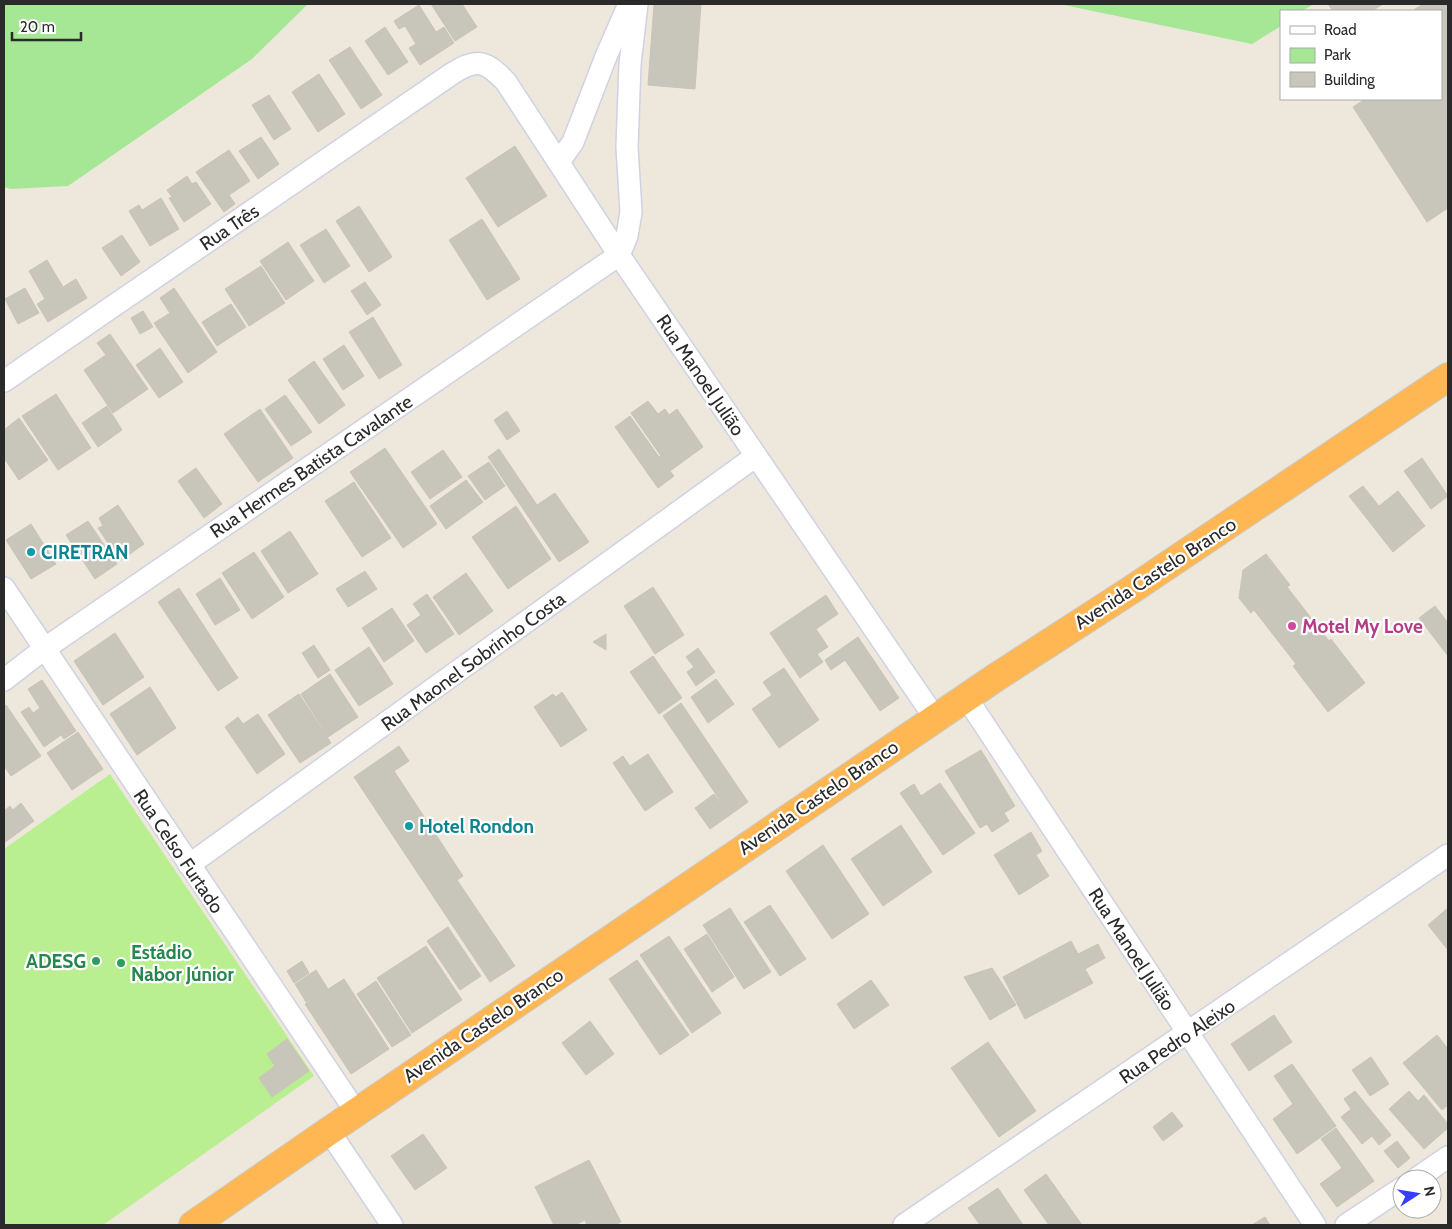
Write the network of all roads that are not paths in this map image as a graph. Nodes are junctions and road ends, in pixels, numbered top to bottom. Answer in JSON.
{"nodes":[{"id":1,"x":629,"y":4,"type":"edge"},
{"id":2,"x":637,"y":4,"type":"edge"},
{"id":3,"x":454,"y":73,"type":"joint"},
{"id":4,"x":559,"y":162,"type":"junction"},
{"id":5,"x":619,"y":255,"type":"junction"},
{"id":6,"x":1448,"y":377,"type":"edge"},
{"id":7,"x":4,"y":381,"type":"edge"},
{"id":8,"x":756,"y":456,"type":"junction"},
{"id":9,"x":4,"y":588,"type":"edge"},
{"id":10,"x":44,"y":649,"type":"junction"},
{"id":11,"x":4,"y":680,"type":"edge"},
{"id":12,"x":966,"y":697,"type":"junction"},
{"id":13,"x":935,"y":718,"type":"junction"},
{"id":14,"x":1448,"y":855,"type":"edge"},
{"id":15,"x":189,"y":865,"type":"junction"},
{"id":16,"x":1188,"y":1033,"type":"junction"},
{"id":17,"x":356,"y":1112,"type":"junction"},
{"id":18,"x":328,"y":1131,"type":"junction"},
{"id":19,"x":1448,"y":1158,"type":"edge"},
{"id":20,"x":1431,"y":1169,"type":"edge"},
{"id":21,"x":1392,"y":1195,"type":"edge"},
{"id":22,"x":193,"y":1225,"type":"edge"},
{"id":23,"x":392,"y":1225,"type":"edge"},
{"id":24,"x":904,"y":1225,"type":"edge"},
{"id":25,"x":1315,"y":1225,"type":"edge"},
{"id":26,"x":1346,"y":1225,"type":"edge"}],
"edges":[{"from":1,"to":4,"type":"street"},
{"from":2,"to":5,"type":"street"},
{"from":3,"to":4,"type":"street","name":"Rua Manoel Julião"},
{"from":3,"to":7,"type":"street","name":"Rua Três"},
{"from":4,"to":5,"type":"street","name":"Rua Manoel Julião"},
{"from":5,"to":8,"type":"street","name":"Rua Manoel Julião"},
{"from":5,"to":10,"type":"street","name":"Rua Hermes Batista Cavalante"},
{"from":6,"to":12,"type":"highway","name":"Avenida Castelo Branco"},
{"from":8,"to":13,"type":"street","name":"Rua Manoel Julião"},
{"from":8,"to":15,"type":"street","name":"Rua Maonel Sobrinho Costa"},
{"from":9,"to":10,"type":"street","name":"Rua Celso Furtado"},
{"from":10,"to":11,"type":"street","name":"Rua Hermes Batista Cavalante"},
{"from":10,"to":15,"type":"street","name":"Rua Celso Furtado"},
{"from":12,"to":13,"type":"highway","name":"Avenida Castelo Branco"},
{"from":12,"to":16,"type":"street","name":"Rua Manoel Julião"},
{"from":13,"to":17,"type":"highway","name":"Avenida Castelo Branco"},
{"from":14,"to":16,"type":"street","name":"Rua Pedro Aleixo"},
{"from":15,"to":17,"type":"street","name":"Rua Celso Furtado"},
{"from":16,"to":24,"type":"street","name":"Rua Pedro Aleixo"},
{"from":16,"to":25,"type":"street","name":"Rua Manoel Julião"},
{"from":17,"to":18,"type":"highway","name":"Avenida Castelo Branco"},
{"from":18,"to":22,"type":"highway","name":"Avenida Castelo Branco"},
{"from":18,"to":23,"type":"street"},
{"from":19,"to":20,"type":"street"},
{"from":21,"to":26,"type":"street"}]}
